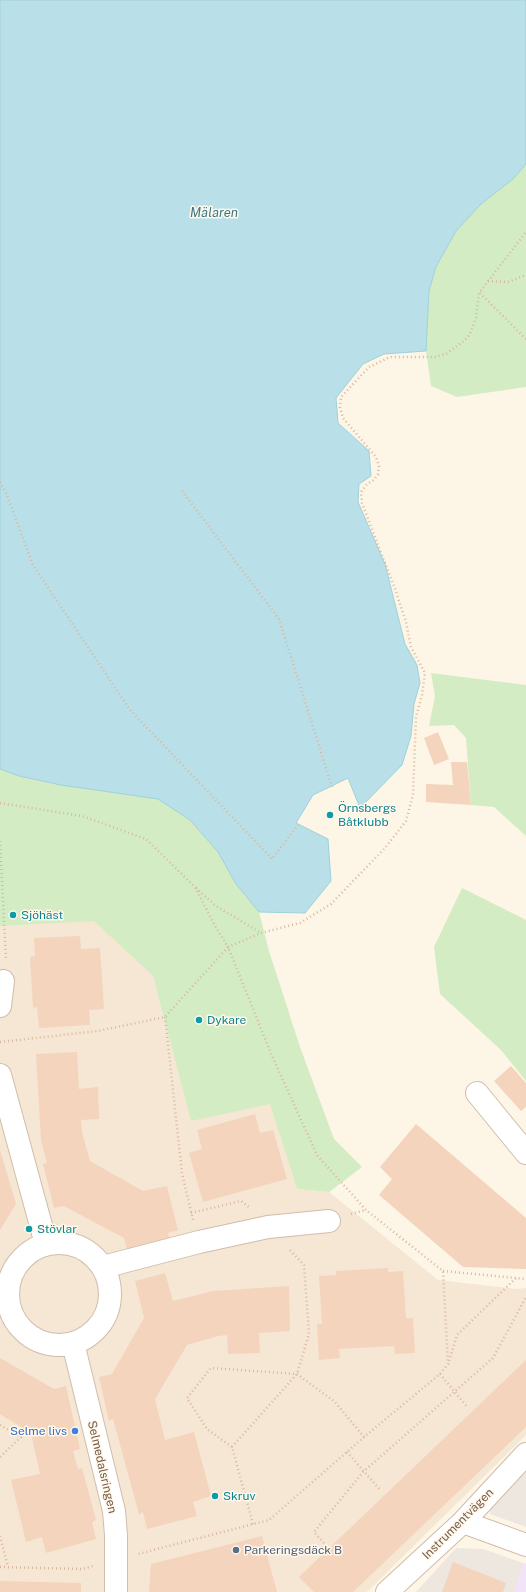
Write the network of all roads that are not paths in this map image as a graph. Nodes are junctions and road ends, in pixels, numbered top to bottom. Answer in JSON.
{"nodes":[{"id":1,"x":3,"y":981,"type":"road end"},
{"id":2,"x":0,"y":1006,"type":"edge"},
{"id":3,"x":0,"y":1074,"type":"edge"},
{"id":4,"x":477,"y":1093,"type":"dead end"},
{"id":5,"x":526,"y":1153,"type":"edge"},
{"id":6,"x":329,"y":1221,"type":"dead end"},
{"id":7,"x":46,"y":1244,"type":"junction"},
{"id":8,"x":103,"y":1267,"type":"junction"},
{"id":9,"x":6,"y":1315,"type":"edge"},
{"id":10,"x":73,"y":1343,"type":"junction"},
{"id":11,"x":526,"y":1454,"type":"edge"},
{"id":12,"x":463,"y":1522,"type":"junction"},
{"id":13,"x":526,"y":1545,"type":"edge"},
{"id":14,"x":116,"y":1592,"type":"edge"},
{"id":15,"x":387,"y":1592,"type":"edge"}],
"edges":[{"from":1,"to":2,"type":"street"},
{"from":3,"to":7,"type":"street"},
{"from":4,"to":5,"type":"street"},
{"from":6,"to":8,"type":"street"},
{"from":7,"to":8,"type":"street"},
{"from":7,"to":9,"type":"street"},
{"from":8,"to":10,"type":"street"},
{"from":9,"to":10,"type":"street"},
{"from":10,"to":14,"type":"street","name":"Selmedalsringen"},
{"from":11,"to":12,"type":"street","name":"Instrumentvägen"},
{"from":12,"to":13,"type":"street"},
{"from":12,"to":15,"type":"street","name":"Instrumentvägen"}]}
